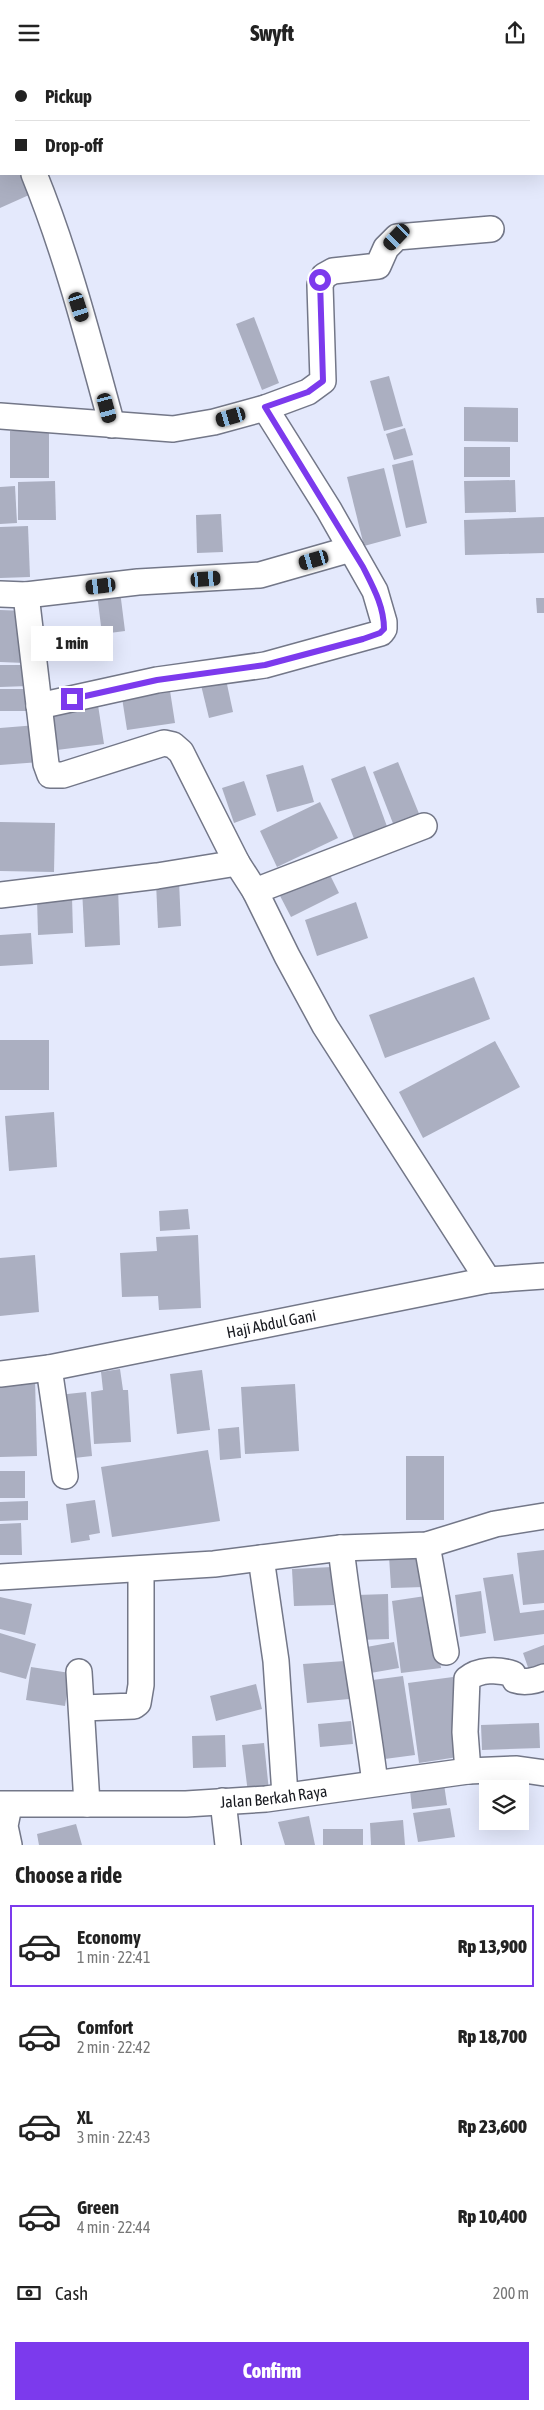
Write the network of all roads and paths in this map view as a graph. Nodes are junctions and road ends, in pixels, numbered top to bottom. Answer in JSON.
{"nodes":[{"id":1,"x":34,"y":175,"type":"edge"},
{"id":2,"x":492,"y":229,"type":"dead end"},
{"id":3,"x":265,"y":407,"type":"junction"},
{"id":4,"x":0,"y":416,"type":"edge"},
{"id":5,"x":112,"y":425,"type":"junction"},
{"id":6,"x":351,"y":549,"type":"junction"},
{"id":7,"x":0,"y":594,"type":"edge"},
{"id":8,"x":26,"y":595,"type":"junction"},
{"id":9,"x":38,"y":706,"type":"junction"},
{"id":10,"x":424,"y":826,"type":"dead end"},
{"id":11,"x":222,"y":865,"type":"junction"},
{"id":12,"x":255,"y":891,"type":"junction"},
{"id":13,"x":0,"y":895,"type":"edge"},
{"id":14,"x":544,"y":1276,"type":"edge"},
{"id":15,"x":488,"y":1280,"type":"junction"},
{"id":16,"x":49,"y":1368,"type":"junction"},
{"id":17,"x":0,"y":1374,"type":"edge"},
{"id":18,"x":65,"y":1476,"type":"dead end"},
{"id":19,"x":544,"y":1516,"type":"edge"},
{"id":20,"x":427,"y":1545,"type":"junction"},
{"id":21,"x":341,"y":1548,"type":"junction"},
{"id":22,"x":261,"y":1558,"type":"junction"},
{"id":23,"x":141,"y":1569,"type":"junction"},
{"id":24,"x":0,"y":1577,"type":"edge"},
{"id":25,"x":446,"y":1652,"type":"dead end"},
{"id":26,"x":79,"y":1672,"type":"dead end"},
{"id":27,"x":544,"y":1677,"type":"edge"},
{"id":28,"x":83,"y":1709,"type":"junction"},
{"id":29,"x":468,"y":1771,"type":"junction"},
{"id":30,"x":544,"y":1773,"type":"edge"},
{"id":31,"x":375,"y":1783,"type":"junction"},
{"id":32,"x":285,"y":1795,"type":"junction"},
{"id":33,"x":223,"y":1801,"type":"junction"},
{"id":34,"x":87,"y":1804,"type":"junction"},
{"id":35,"x":5,"y":1805,"type":"edge"},
{"id":36,"x":9,"y":1845,"type":"edge"},
{"id":37,"x":228,"y":1845,"type":"edge"}],
"edges":[{"from":1,"to":5,"type":"street"},
{"from":2,"to":3,"type":"street"},
{"from":3,"to":5,"type":"street"},
{"from":3,"to":6,"type":"street"},
{"from":4,"to":5,"type":"street"},
{"from":6,"to":8,"type":"street"},
{"from":6,"to":9,"type":"street"},
{"from":7,"to":8,"type":"street"},
{"from":8,"to":9,"type":"street"},
{"from":9,"to":11,"type":"street"},
{"from":10,"to":12,"type":"street"},
{"from":11,"to":12,"type":"street"},
{"from":11,"to":13,"type":"street"},
{"from":12,"to":15,"type":"street"},
{"from":14,"to":15,"type":"street","name":"Haji Abdul Gani"},
{"from":15,"to":16,"type":"street","name":"Haji Abdul Gani"},
{"from":16,"to":17,"type":"street","name":"Haji Abdul Gani"},
{"from":16,"to":18,"type":"street"},
{"from":19,"to":20,"type":"street"},
{"from":20,"to":21,"type":"street"},
{"from":20,"to":25,"type":"street"},
{"from":21,"to":22,"type":"street"},
{"from":21,"to":31,"type":"street"},
{"from":22,"to":23,"type":"street"},
{"from":22,"to":32,"type":"street"},
{"from":23,"to":24,"type":"street"},
{"from":23,"to":28,"type":"street"},
{"from":26,"to":28,"type":"street"},
{"from":27,"to":29,"type":"street"},
{"from":28,"to":34,"type":"street"},
{"from":29,"to":30,"type":"street","name":"Jalan Berkah Raya"},
{"from":29,"to":31,"type":"street","name":"Jalan Berkah Raya"},
{"from":31,"to":32,"type":"street","name":"Jalan Berkah Raya"},
{"from":32,"to":33,"type":"street","name":"Jalan Berkah Raya"},
{"from":33,"to":34,"type":"street","name":"Jalan Berkah Raya"},
{"from":33,"to":37,"type":"street"},
{"from":34,"to":35,"type":"street","name":"Jalan Berkah Raya"},
{"from":35,"to":36,"type":"street"}]}
